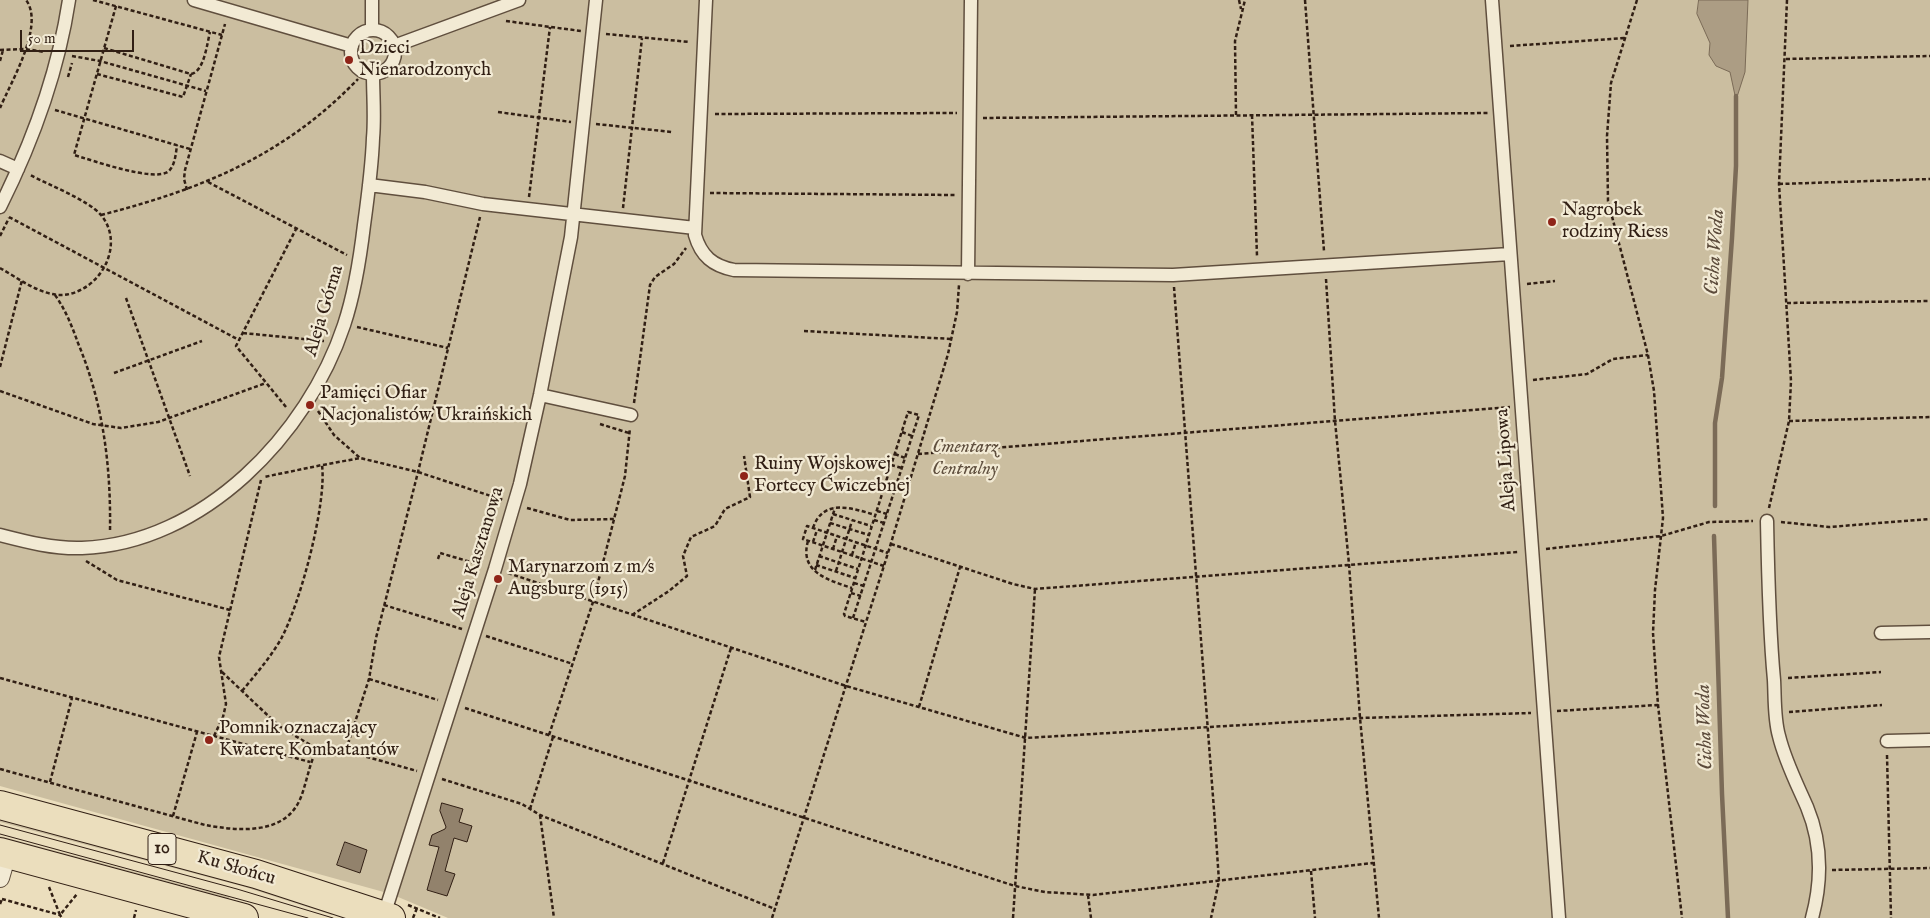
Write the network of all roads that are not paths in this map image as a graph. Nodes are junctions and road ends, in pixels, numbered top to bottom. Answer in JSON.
{"nodes":[{"id":1,"x":69,"y":0,"type":"edge"},
{"id":2,"x":194,"y":0,"type":"edge"},
{"id":3,"x":372,"y":0,"type":"edge"},
{"id":4,"x":519,"y":0,"type":"edge"},
{"id":5,"x":596,"y":0,"type":"edge"},
{"id":6,"x":706,"y":0,"type":"edge"},
{"id":7,"x":971,"y":0,"type":"edge"},
{"id":8,"x":1492,"y":0,"type":"edge"},
{"id":9,"x":372,"y":30,"type":"junction"},
{"id":10,"x":352,"y":46,"type":"junction"},
{"id":11,"x":394,"y":46,"type":"junction"},
{"id":12,"x":369,"y":73,"type":"junction"},
{"id":13,"x":0,"y":161,"type":"edge"},
{"id":14,"x":18,"y":169,"type":"junction"},
{"id":15,"x":369,"y":185,"type":"junction"},
{"id":16,"x":2,"y":211,"type":"edge"},
{"id":17,"x":572,"y":214,"type":"junction"},
{"id":18,"x":695,"y":230,"type":"junction"},
{"id":19,"x":1510,"y":254,"type":"junction"},
{"id":20,"x":963,"y":274,"type":"junction"},
{"id":21,"x":540,"y":394,"type":"junction"},
{"id":22,"x":631,"y":415,"type":"road end"},
{"id":23,"x":1767,"y":521,"type":"road end"},
{"id":24,"x":0,"y":535,"type":"edge"},
{"id":25,"x":1930,"y":632,"type":"edge"},
{"id":26,"x":1881,"y":634,"type":"dead end"},
{"id":27,"x":1930,"y":740,"type":"edge"},
{"id":28,"x":1887,"y":741,"type":"road end"},
{"id":29,"x":0,"y":806,"type":"edge"},
{"id":30,"x":2,"y":862,"type":"edge"},
{"id":31,"x":387,"y":911,"type":"edge"},
{"id":32,"x":244,"y":918,"type":"edge"},
{"id":33,"x":1559,"y":918,"type":"edge"},
{"id":34,"x":1812,"y":918,"type":"edge"}],
"edges":[{"from":1,"to":14,"type":"street"},
{"from":2,"to":10,"type":"street"},
{"from":3,"to":9,"type":"street"},
{"from":4,"to":11,"type":"street"},
{"from":5,"to":17,"type":"street","name":"Aleja Kasztanowa"},
{"from":6,"to":18,"type":"street"},
{"from":7,"to":20,"type":"street"},
{"from":8,"to":19,"type":"street","name":"Aleja Lipowa"},
{"from":9,"to":10,"type":"street"},
{"from":9,"to":11,"type":"street"},
{"from":10,"to":12,"type":"street","name":"Aleja Górna"},
{"from":11,"to":12,"type":"street"},
{"from":12,"to":15,"type":"street","name":"Aleja Górna"},
{"from":13,"to":14,"type":"street"},
{"from":14,"to":16,"type":"street"},
{"from":15,"to":17,"type":"street"},
{"from":15,"to":24,"type":"street","name":"Aleja Górna"},
{"from":17,"to":18,"type":"street"},
{"from":17,"to":21,"type":"street","name":"Aleja Kasztanowa"},
{"from":18,"to":20,"type":"street"},
{"from":19,"to":20,"type":"street"},
{"from":19,"to":33,"type":"street","name":"Aleja Lipowa"},
{"from":21,"to":22,"type":"street"},
{"from":21,"to":31,"type":"street","name":"Aleja Kasztanowa"},
{"from":23,"to":34,"type":"street"},
{"from":25,"to":26,"type":"street"},
{"from":27,"to":28,"type":"street"},
{"from":29,"to":31,"type":"main road","name":"Ku Słońcu","number":"10"},
{"from":30,"to":32,"type":"main road","number":"10"}]}
